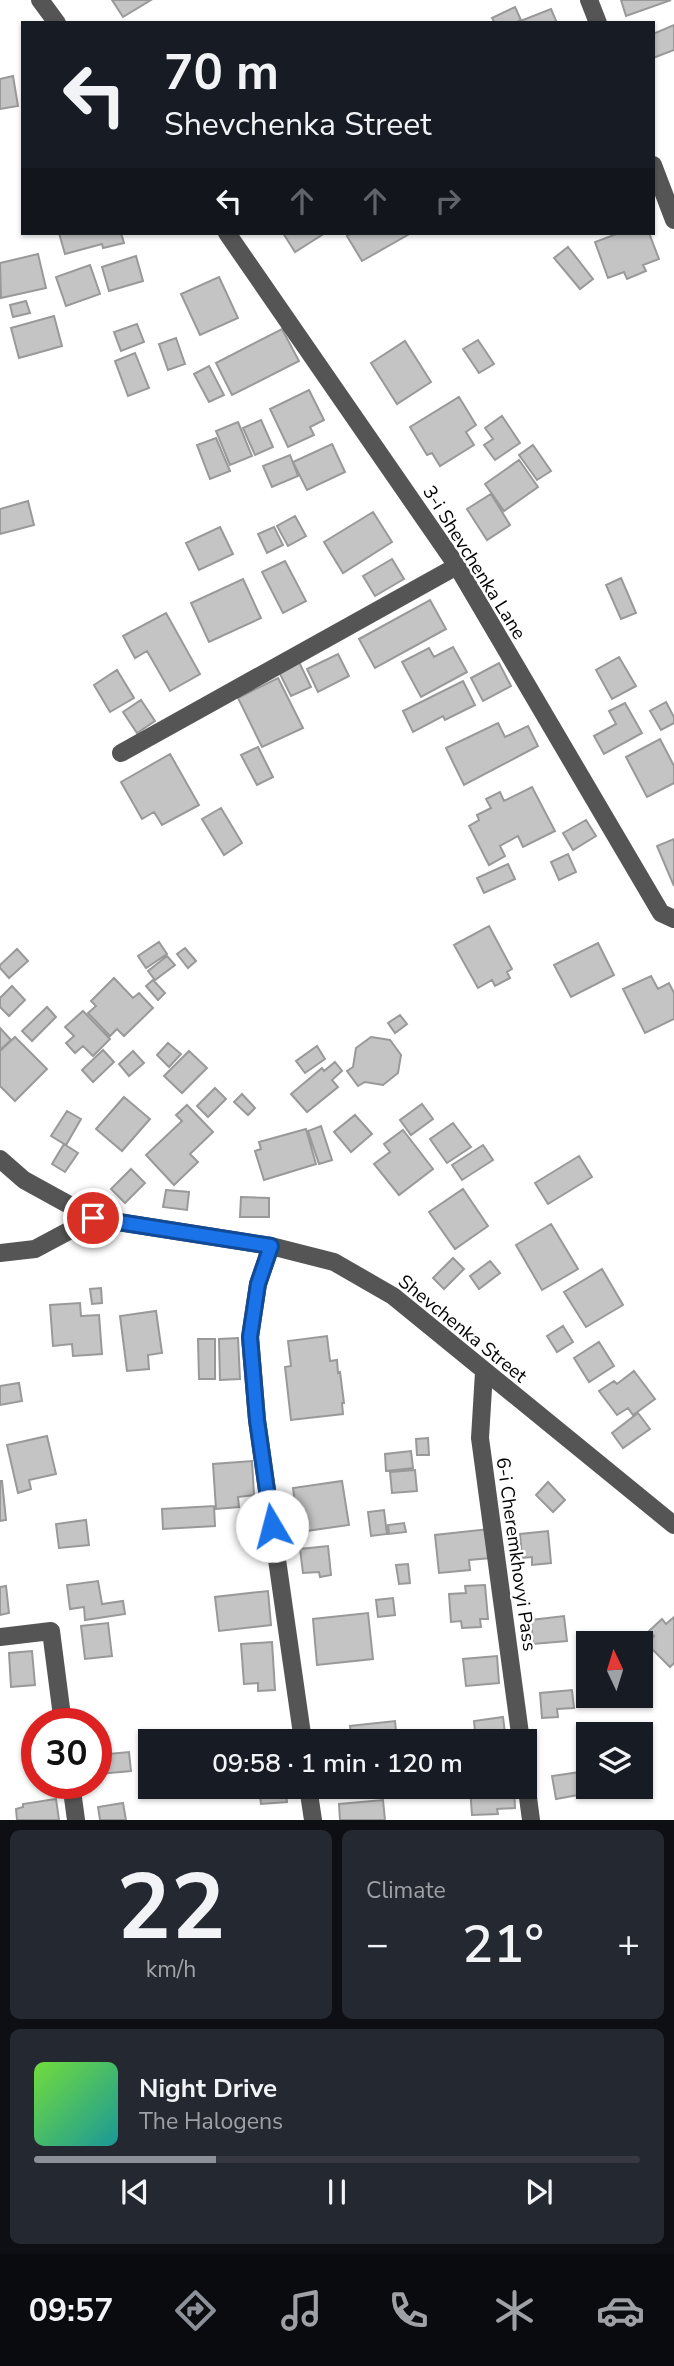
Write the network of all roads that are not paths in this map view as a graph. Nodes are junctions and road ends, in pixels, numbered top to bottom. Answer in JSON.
{"nodes":[{"id":1,"x":40,"y":0,"type":"edge"},
{"id":2,"x":589,"y":0,"type":"edge"},
{"id":3,"x":56,"y":21,"type":"edge"},
{"id":4,"x":597,"y":21,"type":"edge"},
{"id":5,"x":655,"y":170,"type":"edge"},
{"id":6,"x":674,"y":220,"type":"edge"},
{"id":7,"x":228,"y":235,"type":"edge"},
{"id":8,"x":457,"y":566,"type":"junction"},
{"id":9,"x":121,"y":753,"type":"dead end"},
{"id":10,"x":674,"y":919,"type":"edge"},
{"id":11,"x":0,"y":1159,"type":"edge"},
{"id":12,"x":93,"y":1218,"type":"junction"},
{"id":13,"x":271,"y":1246,"type":"junction"},
{"id":14,"x":0,"y":1253,"type":"edge"},
{"id":15,"x":484,"y":1372,"type":"junction"},
{"id":16,"x":674,"y":1525,"type":"edge"},
{"id":17,"x":0,"y":1637,"type":"edge"},
{"id":18,"x":61,"y":1708,"type":"edge"},
{"id":19,"x":301,"y":1729,"type":"edge"},
{"id":20,"x":518,"y":1729,"type":"edge"},
{"id":21,"x":73,"y":1799,"type":"edge"},
{"id":22,"x":310,"y":1799,"type":"edge"},
{"id":23,"x":528,"y":1799,"type":"edge"},
{"id":24,"x":76,"y":1820,"type":"edge"},
{"id":25,"x":313,"y":1820,"type":"edge"},
{"id":26,"x":531,"y":1820,"type":"edge"}],
"edges":[{"from":1,"to":3,"type":"street"},
{"from":2,"to":4,"type":"street"},
{"from":5,"to":6,"type":"street"},
{"from":7,"to":8,"type":"street","name":"3-i Shevchenka Lane"},
{"from":8,"to":9,"type":"street"},
{"from":8,"to":10,"type":"street","name":"3-i Shevchenka Lane"},
{"from":11,"to":12,"type":"street","name":"Shevchenka Street"},
{"from":12,"to":13,"type":"street","name":"Shevchenka Street"},
{"from":12,"to":14,"type":"street"},
{"from":13,"to":15,"type":"street","name":"Shevchenka Street"},
{"from":13,"to":19,"type":"street"},
{"from":15,"to":16,"type":"street","name":"Shevchenka Street"},
{"from":15,"to":20,"type":"street","name":"6-i Cheremkhovyi Pass"},
{"from":17,"to":18,"type":"street"},
{"from":21,"to":24,"type":"street"},
{"from":22,"to":25,"type":"street"},
{"from":23,"to":26,"type":"street"}]}
